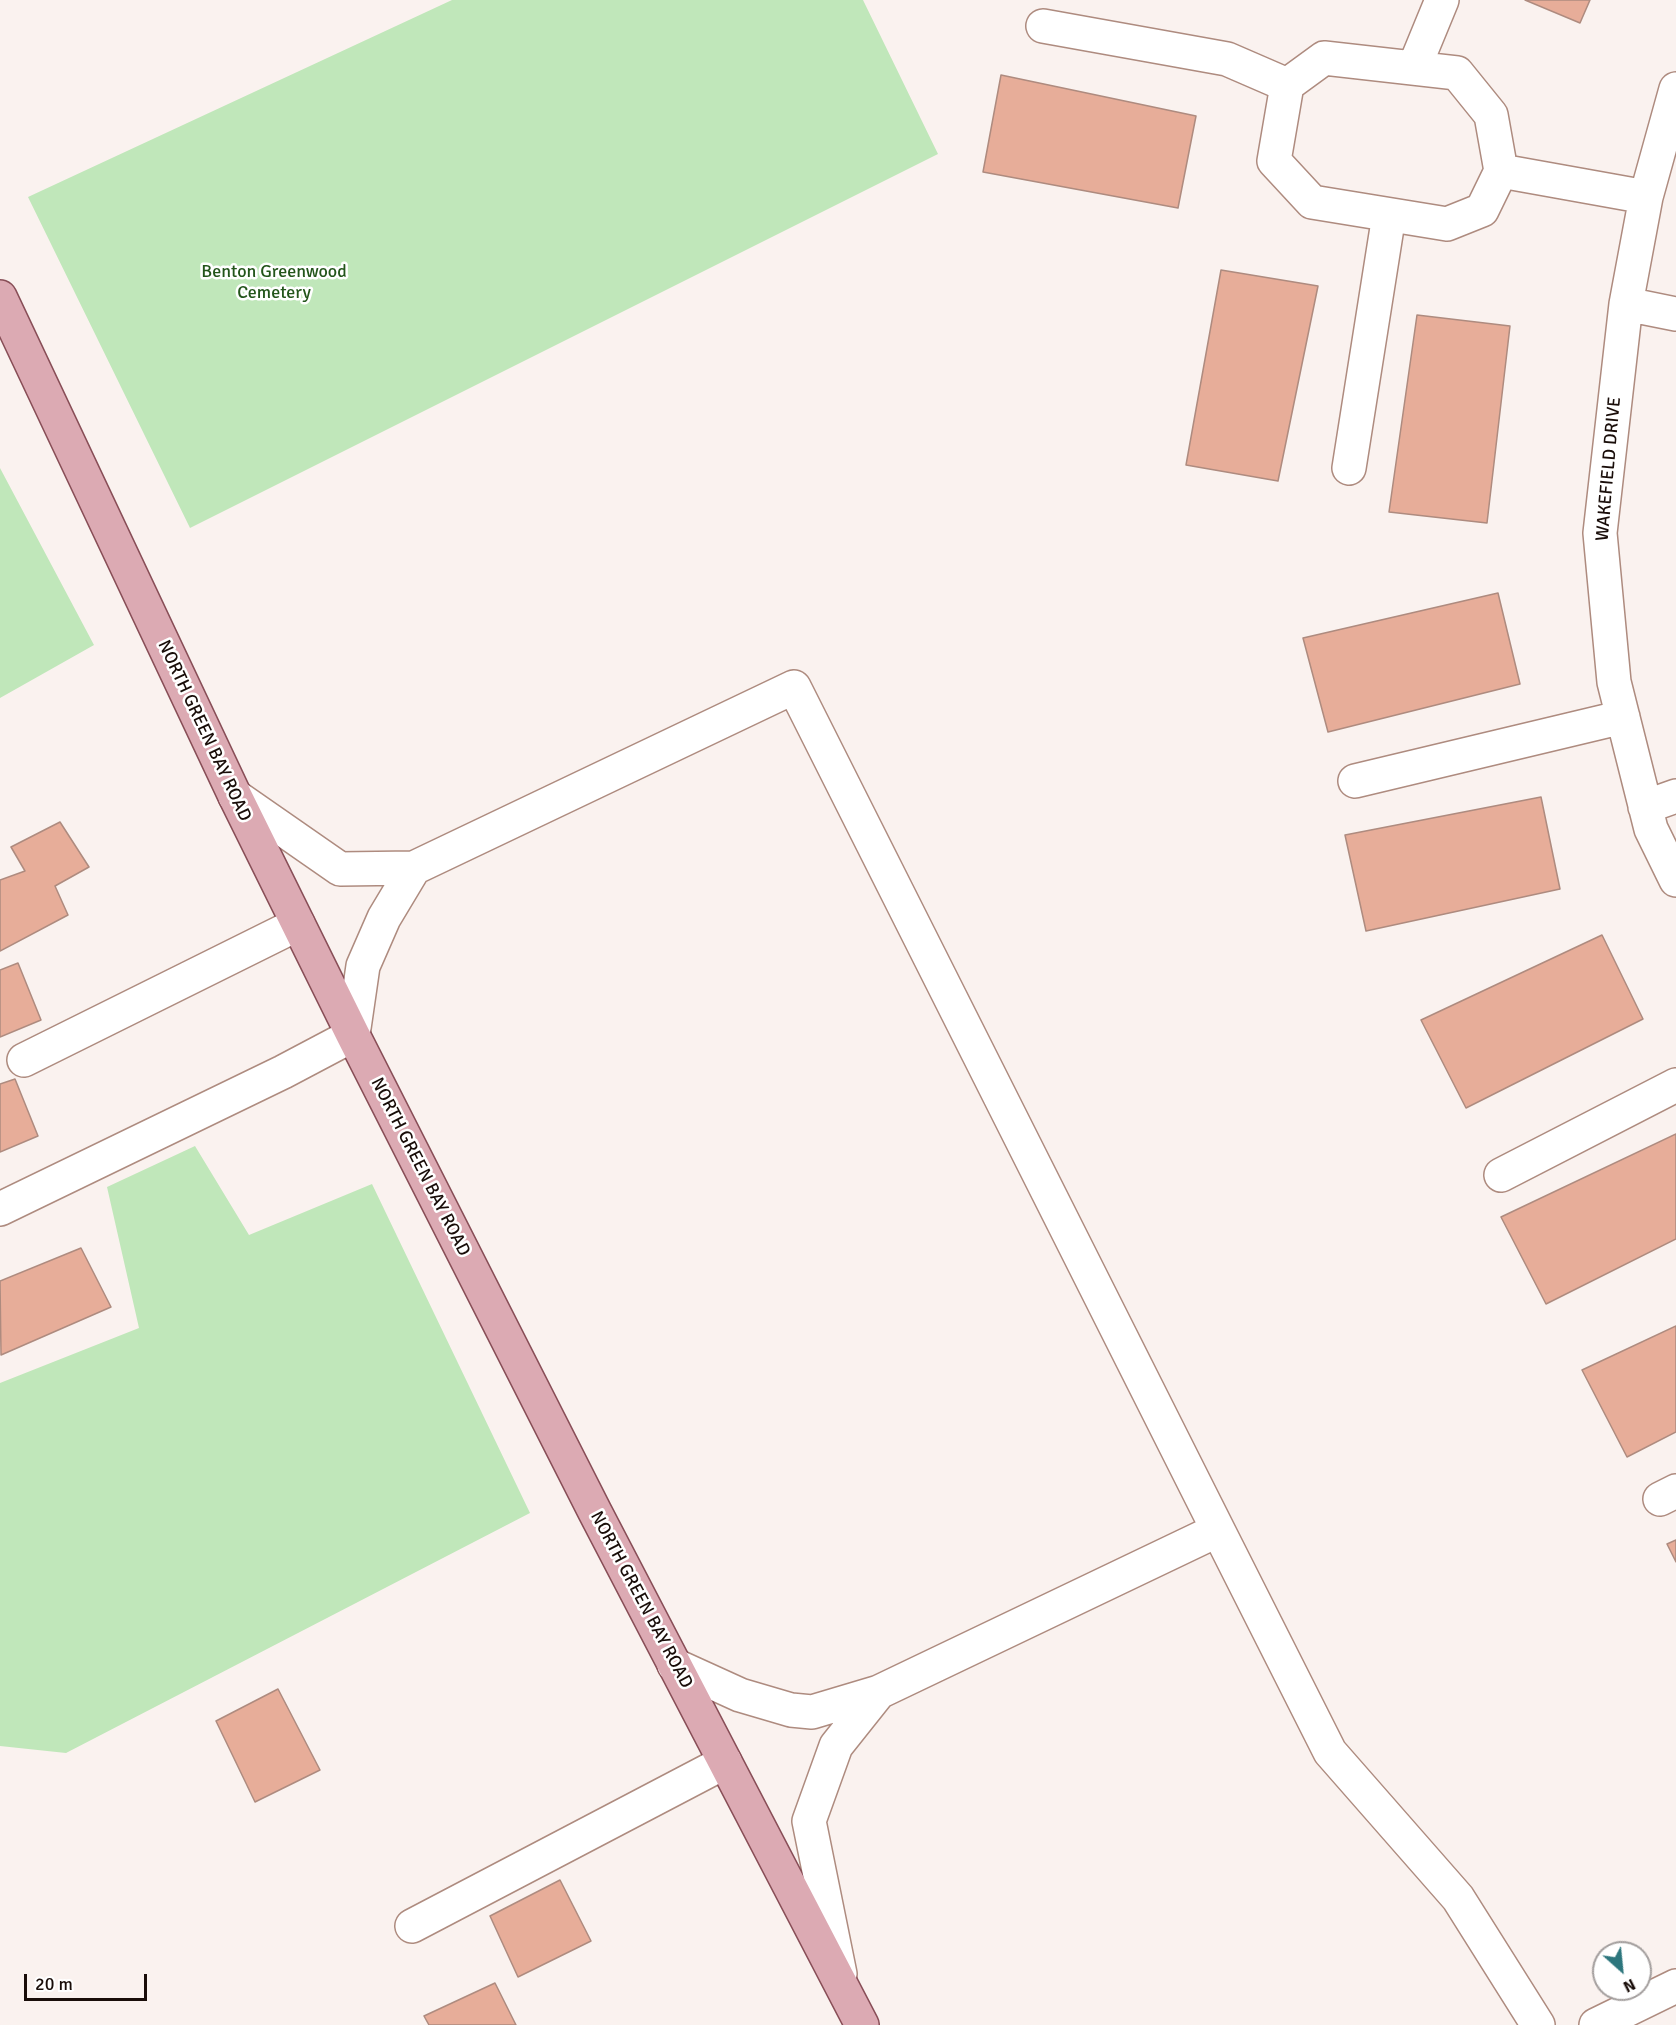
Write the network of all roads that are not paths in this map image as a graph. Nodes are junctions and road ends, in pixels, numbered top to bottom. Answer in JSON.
{"nodes":[{"id":1,"x":1442,"y":0,"type":"edge"},
{"id":2,"x":1043,"y":26,"type":"dead end"},
{"id":3,"x":1414,"y":68,"type":"junction"},
{"id":4,"x":1287,"y":85,"type":"junction"},
{"id":5,"x":1676,"y":89,"type":"edge"},
{"id":6,"x":1501,"y":171,"type":"junction"},
{"id":7,"x":1647,"y":197,"type":"junction"},
{"id":8,"x":1389,"y":215,"type":"junction"},
{"id":9,"x":0,"y":297,"type":"edge"},
{"id":10,"x":1626,"y":304,"type":"junction"},
{"id":11,"x":1676,"y":314,"type":"edge"},
{"id":12,"x":1349,"y":468,"type":"dead end"},
{"id":13,"x":1623,"y":717,"type":"junction"},
{"id":14,"x":1355,"y":781,"type":"dead end"},
{"id":15,"x":235,"y":796,"type":"junction"},
{"id":16,"x":1676,"y":796,"type":"edge"},
{"id":17,"x":1645,"y":807,"type":"junction"},
{"id":18,"x":414,"y":868,"type":"junction"},
{"id":19,"x":1676,"y":880,"type":"edge"},
{"id":20,"x":298,"y":924,"type":"junction"},
{"id":21,"x":353,"y":1035,"type":"junction"},
{"id":22,"x":24,"y":1060,"type":"dead end"},
{"id":23,"x":1676,"y":1085,"type":"edge"},
{"id":24,"x":1500,"y":1175,"type":"dead end"},
{"id":25,"x":0,"y":1209,"type":"edge"},
{"id":26,"x":1218,"y":1530,"type":"junction"},
{"id":27,"x":674,"y":1665,"type":"junction"},
{"id":28,"x":879,"y":1692,"type":"junction"},
{"id":29,"x":725,"y":1762,"type":"junction"},
{"id":30,"x":412,"y":1926,"type":"dead end"},
{"id":31,"x":842,"y":1986,"type":"junction"},
{"id":32,"x":1676,"y":1986,"type":"edge"},
{"id":33,"x":862,"y":2025,"type":"edge"},
{"id":34,"x":1538,"y":2025,"type":"edge"},
{"id":35,"x":1596,"y":2025,"type":"edge"}],
"edges":[{"from":1,"to":3,"type":"street"},
{"from":2,"to":4,"type":"street"},
{"from":3,"to":4,"type":"street"},
{"from":3,"to":6,"type":"street"},
{"from":4,"to":8,"type":"street"},
{"from":5,"to":7,"type":"street","name":"WAKEFIELD DRIVE"},
{"from":6,"to":7,"type":"street"},
{"from":6,"to":8,"type":"street"},
{"from":7,"to":10,"type":"street","name":"WAKEFIELD DRIVE"},
{"from":8,"to":12,"type":"street"},
{"from":9,"to":15,"type":"main road","name":"NORTH GREEN BAY ROAD"},
{"from":10,"to":11,"type":"street"},
{"from":10,"to":13,"type":"street","name":"WAKEFIELD DRIVE"},
{"from":13,"to":14,"type":"street"},
{"from":13,"to":17,"type":"street","name":"WAKEFIELD DRIVE"},
{"from":15,"to":18,"type":"street"},
{"from":15,"to":20,"type":"main road","name":"NORTH GREEN BAY ROAD"},
{"from":16,"to":17,"type":"street"},
{"from":17,"to":19,"type":"street","name":"WAKEFIELD DRIVE"},
{"from":18,"to":21,"type":"street"},
{"from":18,"to":26,"type":"street"},
{"from":20,"to":21,"type":"main road","name":"NORTH GREEN BAY ROAD"},
{"from":20,"to":22,"type":"street"},
{"from":21,"to":25,"type":"street"},
{"from":21,"to":27,"type":"main road","name":"NORTH GREEN BAY ROAD"},
{"from":23,"to":24,"type":"street"},
{"from":26,"to":28,"type":"street"},
{"from":26,"to":34,"type":"street"},
{"from":27,"to":28,"type":"street"},
{"from":27,"to":29,"type":"main road","name":"NORTH GREEN BAY ROAD"},
{"from":28,"to":31,"type":"street"},
{"from":29,"to":30,"type":"street"},
{"from":29,"to":31,"type":"main road","name":"NORTH GREEN BAY ROAD"},
{"from":31,"to":33,"type":"main road","name":"NORTH GREEN BAY ROAD"},
{"from":32,"to":35,"type":"street"}]}
